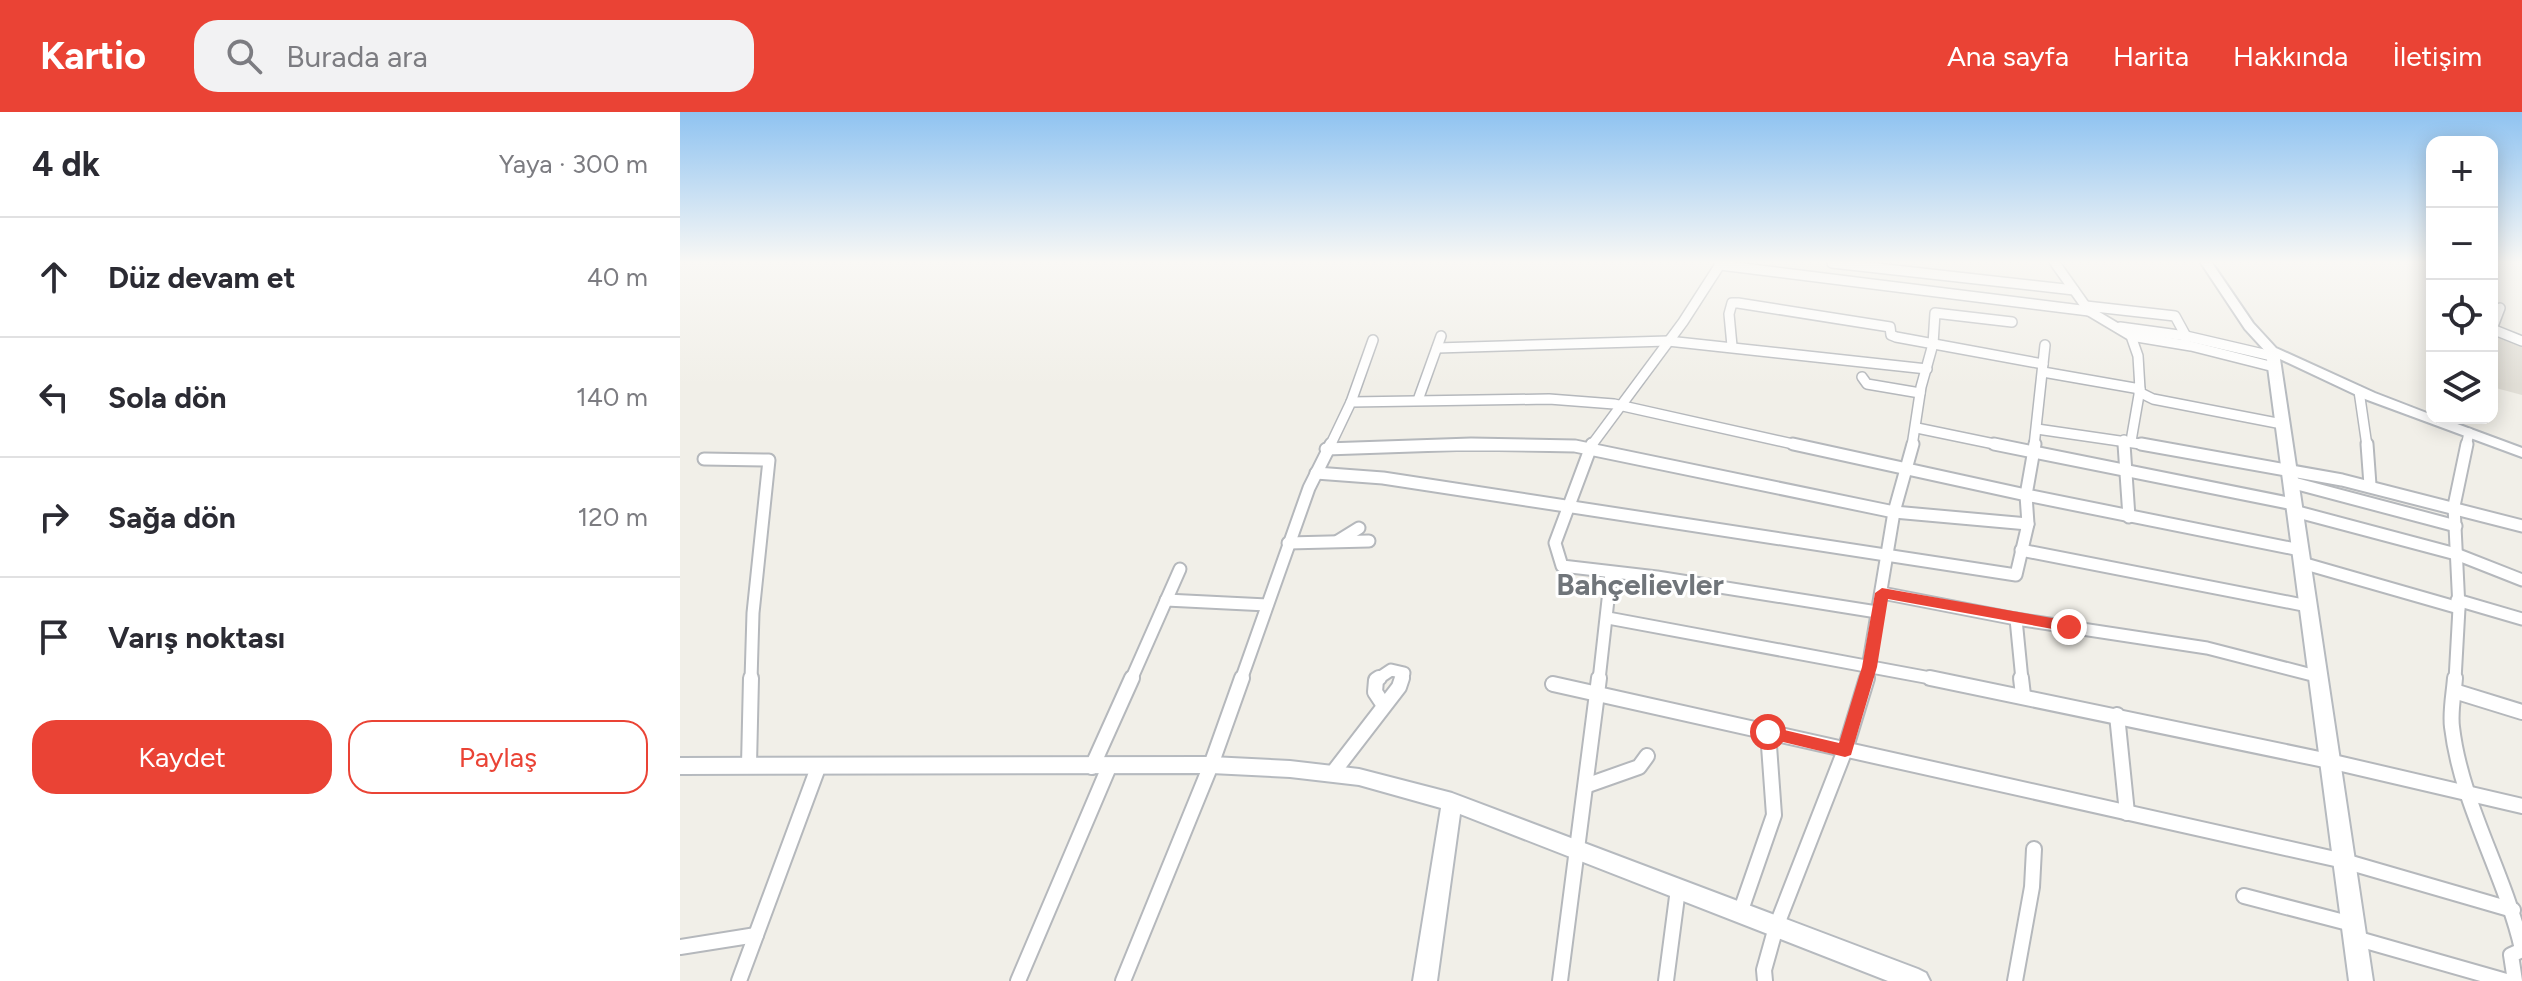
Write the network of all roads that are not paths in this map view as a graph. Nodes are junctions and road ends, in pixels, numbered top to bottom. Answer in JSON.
{"nodes":[{"id":1,"x":1693,"y":304,"type":"edge"},
{"id":2,"x":1732,"y":304,"type":"edge"},
{"id":3,"x":1736,"y":304,"type":"edge"},
{"id":4,"x":2043,"y":304,"type":"edge"},
{"id":5,"x":2083,"y":304,"type":"edge"},
{"id":6,"x":2234,"y":304,"type":"edge"},
{"id":7,"x":2500,"y":308,"type":"dead end"},
{"id":8,"x":2087,"y":309,"type":"junction"},
{"id":9,"x":2012,"y":322,"type":"dead end"},
{"id":10,"x":2117,"y":327,"type":"junction"},
{"id":11,"x":1441,"y":336,"type":"dead end"},
{"id":12,"x":2131,"y":336,"type":"junction"},
{"id":13,"x":1373,"y":340,"type":"dead end"},
{"id":14,"x":1668,"y":341,"type":"junction"},
{"id":15,"x":2188,"y":341,"type":"junction"},
{"id":16,"x":2522,"y":341,"type":"edge"},
{"id":17,"x":1933,"y":344,"type":"junction"},
{"id":18,"x":2045,"y":345,"type":"dead end"},
{"id":19,"x":1732,"y":346,"type":"junction"},
{"id":20,"x":1437,"y":348,"type":"junction"},
{"id":21,"x":2273,"y":358,"type":"junction"},
{"id":22,"x":2043,"y":368,"type":"junction"},
{"id":23,"x":1927,"y":369,"type":"junction"},
{"id":24,"x":1862,"y":377,"type":"dead end"},
{"id":25,"x":2139,"y":391,"type":"junction"},
{"id":26,"x":2359,"y":391,"type":"junction"},
{"id":27,"x":1920,"y":393,"type":"junction"},
{"id":28,"x":1418,"y":400,"type":"junction"},
{"id":29,"x":1351,"y":402,"type":"junction"},
{"id":30,"x":1619,"y":406,"type":"junction"},
{"id":31,"x":2282,"y":424,"type":"junction"},
{"id":32,"x":1917,"y":428,"type":"junction"},
{"id":33,"x":2037,"y":429,"type":"junction"},
{"id":34,"x":2469,"y":433,"type":"junction"},
{"id":35,"x":2127,"y":441,"type":"junction"},
{"id":36,"x":1326,"y":449,"type":"junction"},
{"id":37,"x":1588,"y":449,"type":"junction"},
{"id":38,"x":2034,"y":453,"type":"junction"},
{"id":39,"x":2522,"y":453,"type":"edge"},
{"id":40,"x":704,"y":459,"type":"dead end"},
{"id":41,"x":1905,"y":468,"type":"junction"},
{"id":42,"x":2126,"y":470,"type":"junction"},
{"id":43,"x":1316,"y":473,"type":"junction"},
{"id":44,"x":2289,"y":475,"type":"junction"},
{"id":45,"x":2370,"y":485,"type":"junction"},
{"id":46,"x":2026,"y":495,"type":"junction"},
{"id":47,"x":1567,"y":506,"type":"junction"},
{"id":48,"x":2454,"y":506,"type":"junction"},
{"id":49,"x":2294,"y":507,"type":"junction"},
{"id":50,"x":1894,"y":512,"type":"junction"},
{"id":51,"x":2129,"y":517,"type":"junction"},
{"id":52,"x":2028,"y":524,"type":"junction"},
{"id":53,"x":2456,"y":526,"type":"junction"},
{"id":54,"x":2522,"y":526,"type":"edge"},
{"id":55,"x":1359,"y":528,"type":"dead end"},
{"id":56,"x":1337,"y":541,"type":"junction"},
{"id":57,"x":1369,"y":541,"type":"dead end"},
{"id":58,"x":1288,"y":543,"type":"junction"},
{"id":59,"x":2021,"y":550,"type":"junction"},
{"id":60,"x":1889,"y":554,"type":"junction"},
{"id":61,"x":2456,"y":554,"type":"junction"},
{"id":62,"x":2301,"y":556,"type":"junction"},
{"id":63,"x":1180,"y":569,"type":"dead end"},
{"id":64,"x":1611,"y":573,"type":"junction"},
{"id":65,"x":2522,"y":580,"type":"edge"},
{"id":66,"x":1882,"y":593,"type":"junction"},
{"id":67,"x":1166,"y":600,"type":"junction"},
{"id":68,"x":2458,"y":604,"type":"junction"},
{"id":69,"x":1267,"y":605,"type":"junction"},
{"id":70,"x":2308,"y":606,"type":"junction"},
{"id":71,"x":1877,"y":612,"type":"junction"},
{"id":72,"x":1608,"y":618,"type":"junction"},
{"id":73,"x":2016,"y":619,"type":"junction"},
{"id":74,"x":2522,"y":619,"type":"edge"},
{"id":75,"x":1870,"y":667,"type":"junction"},
{"id":76,"x":2316,"y":676,"type":"junction"},
{"id":77,"x":1553,"y":684,"type":"dead end"},
{"id":78,"x":2454,"y":691,"type":"junction"},
{"id":79,"x":2023,"y":695,"type":"junction"},
{"id":80,"x":1599,"y":696,"type":"junction"},
{"id":81,"x":1383,"y":704,"type":"dead end"},
{"id":82,"x":2522,"y":712,"type":"edge"},
{"id":83,"x":2117,"y":715,"type":"junction"},
{"id":84,"x":1768,"y":732,"type":"junction"},
{"id":85,"x":1845,"y":750,"type":"junction"},
{"id":86,"x":1647,"y":756,"type":"dead end"},
{"id":87,"x":2329,"y":761,"type":"junction"},
{"id":88,"x":749,"y":765,"type":"junction"},
{"id":89,"x":819,"y":765,"type":"junction"},
{"id":90,"x":1211,"y":765,"type":"junction"},
{"id":91,"x":680,"y":766,"type":"edge"},
{"id":92,"x":1101,"y":767,"type":"junction"},
{"id":93,"x":1332,"y":774,"type":"junction"},
{"id":94,"x":1588,"y":785,"type":"junction"},
{"id":95,"x":2468,"y":792,"type":"junction"},
{"id":96,"x":1452,"y":802,"type":"junction"},
{"id":97,"x":2522,"y":806,"type":"edge"},
{"id":98,"x":2127,"y":813,"type":"junction"},
{"id":99,"x":2034,"y":849,"type":"dead end"},
{"id":100,"x":1579,"y":851,"type":"junction"},
{"id":101,"x":2344,"y":861,"type":"junction"},
{"id":102,"x":1678,"y":889,"type":"junction"},
{"id":103,"x":2244,"y":896,"type":"dead end"},
{"id":104,"x":2513,"y":910,"type":"junction"},
{"id":105,"x":1740,"y":913,"type":"junction"},
{"id":106,"x":1776,"y":927,"type":"junction"},
{"id":107,"x":2354,"y":931,"type":"junction"},
{"id":108,"x":756,"y":935,"type":"junction"},
{"id":109,"x":680,"y":947,"type":"edge"},
{"id":110,"x":2522,"y":949,"type":"edge"},
{"id":111,"x":739,"y":981,"type":"edge"},
{"id":112,"x":1018,"y":981,"type":"edge"},
{"id":113,"x":1123,"y":981,"type":"edge"},
{"id":114,"x":1425,"y":981,"type":"edge"},
{"id":115,"x":1560,"y":981,"type":"edge"},
{"id":116,"x":1666,"y":981,"type":"edge"},
{"id":117,"x":1765,"y":981,"type":"edge"},
{"id":118,"x":1918,"y":981,"type":"edge"},
{"id":119,"x":2015,"y":981,"type":"edge"},
{"id":120,"x":2361,"y":981,"type":"edge"},
{"id":121,"x":2506,"y":981,"type":"edge"},
{"id":122,"x":2515,"y":981,"type":"edge"}],
"edges":[{"from":1,"to":14,"type":"street"},
{"from":2,"to":19,"type":"street"},
{"from":3,"to":17,"type":"street"},
{"from":4,"to":8,"type":"street"},
{"from":5,"to":8,"type":"street"},
{"from":6,"to":21,"type":"street"},
{"from":7,"to":16,"type":"street"},
{"from":8,"to":10,"type":"street"},
{"from":8,"to":15,"type":"street"},
{"from":9,"to":17,"type":"street"},
{"from":10,"to":12,"type":"street"},
{"from":10,"to":15,"type":"street"},
{"from":11,"to":20,"type":"street"},
{"from":12,"to":15,"type":"street"},
{"from":12,"to":25,"type":"street"},
{"from":13,"to":29,"type":"street"},
{"from":14,"to":19,"type":"street"},
{"from":14,"to":20,"type":"street"},
{"from":14,"to":30,"type":"street"},
{"from":15,"to":21,"type":"street"},
{"from":17,"to":22,"type":"street"},
{"from":17,"to":23,"type":"street"},
{"from":18,"to":22,"type":"street"},
{"from":19,"to":23,"type":"street"},
{"from":20,"to":28,"type":"street"},
{"from":21,"to":26,"type":"street"},
{"from":21,"to":31,"type":"street"},
{"from":22,"to":25,"type":"street"},
{"from":22,"to":33,"type":"street"},
{"from":23,"to":27,"type":"street"},
{"from":24,"to":27,"type":"street"},
{"from":25,"to":31,"type":"street"},
{"from":25,"to":35,"type":"street"},
{"from":26,"to":34,"type":"street"},
{"from":26,"to":45,"type":"street"},
{"from":27,"to":32,"type":"street"},
{"from":28,"to":29,"type":"street"},
{"from":28,"to":30,"type":"street"},
{"from":29,"to":36,"type":"street"},
{"from":30,"to":37,"type":"street"},
{"from":30,"to":41,"type":"street"},
{"from":31,"to":44,"type":"street"},
{"from":32,"to":38,"type":"street"},
{"from":32,"to":41,"type":"street"},
{"from":33,"to":35,"type":"street"},
{"from":33,"to":38,"type":"street"},
{"from":34,"to":39,"type":"street"},
{"from":34,"to":48,"type":"street"},
{"from":35,"to":42,"type":"street"},
{"from":35,"to":44,"type":"street"},
{"from":36,"to":37,"type":"street"},
{"from":36,"to":43,"type":"street"},
{"from":37,"to":47,"type":"street"},
{"from":37,"to":50,"type":"street"},
{"from":38,"to":42,"type":"street"},
{"from":38,"to":46,"type":"street"},
{"from":40,"to":88,"type":"street"},
{"from":41,"to":46,"type":"street"},
{"from":41,"to":50,"type":"street"},
{"from":42,"to":49,"type":"street"},
{"from":42,"to":51,"type":"street"},
{"from":43,"to":47,"type":"street"},
{"from":43,"to":58,"type":"street"},
{"from":44,"to":45,"type":"street"},
{"from":44,"to":49,"type":"street"},
{"from":44,"to":53,"type":"street"},
{"from":45,"to":48,"type":"street"},
{"from":46,"to":51,"type":"street"},
{"from":46,"to":52,"type":"street"},
{"from":47,"to":60,"type":"street"},
{"from":47,"to":64,"type":"street"},
{"from":48,"to":53,"type":"street"},
{"from":48,"to":54,"type":"street"},
{"from":49,"to":61,"type":"street"},
{"from":49,"to":62,"type":"street"},
{"from":50,"to":52,"type":"street"},
{"from":50,"to":60,"type":"street"},
{"from":51,"to":62,"type":"street"},
{"from":52,"to":59,"type":"street"},
{"from":53,"to":61,"type":"street"},
{"from":55,"to":56,"type":"street"},
{"from":56,"to":57,"type":"street"},
{"from":56,"to":58,"type":"street"},
{"from":58,"to":69,"type":"street"},
{"from":59,"to":60,"type":"street"},
{"from":59,"to":70,"type":"street"},
{"from":60,"to":66,"type":"street"},
{"from":61,"to":65,"type":"street"},
{"from":61,"to":68,"type":"street"},
{"from":62,"to":68,"type":"street"},
{"from":62,"to":70,"type":"street"},
{"from":63,"to":67,"type":"street"},
{"from":64,"to":71,"type":"street"},
{"from":64,"to":72,"type":"street"},
{"from":66,"to":71,"type":"street"},
{"from":66,"to":73,"type":"street"},
{"from":67,"to":69,"type":"street"},
{"from":67,"to":92,"type":"street"},
{"from":68,"to":74,"type":"street"},
{"from":68,"to":78,"type":"street"},
{"from":69,"to":90,"type":"street"},
{"from":70,"to":76,"type":"street"},
{"from":71,"to":75,"type":"street"},
{"from":72,"to":75,"type":"street"},
{"from":72,"to":80,"type":"street"},
{"from":73,"to":76,"type":"street"},
{"from":73,"to":79,"type":"street"},
{"from":75,"to":79,"type":"street"},
{"from":75,"to":85,"type":"street"},
{"from":76,"to":87,"type":"street"},
{"from":77,"to":80,"type":"street"},
{"from":78,"to":82,"type":"street"},
{"from":78,"to":95,"type":"street"},
{"from":79,"to":83,"type":"street"},
{"from":80,"to":84,"type":"street"},
{"from":80,"to":94,"type":"street"},
{"from":81,"to":93,"type":"street"},
{"from":83,"to":87,"type":"street"},
{"from":83,"to":98,"type":"street"},
{"from":84,"to":85,"type":"street"},
{"from":84,"to":105,"type":"street"},
{"from":85,"to":98,"type":"street"},
{"from":85,"to":106,"type":"street"},
{"from":86,"to":94,"type":"street"},
{"from":87,"to":95,"type":"street"},
{"from":87,"to":101,"type":"street"},
{"from":88,"to":89,"type":"street"},
{"from":88,"to":91,"type":"street"},
{"from":89,"to":92,"type":"street"},
{"from":89,"to":108,"type":"street"},
{"from":90,"to":92,"type":"street"},
{"from":90,"to":93,"type":"street"},
{"from":90,"to":113,"type":"street"},
{"from":92,"to":112,"type":"street"},
{"from":93,"to":96,"type":"street"},
{"from":94,"to":100,"type":"street"},
{"from":95,"to":97,"type":"street"},
{"from":95,"to":104,"type":"street"},
{"from":96,"to":100,"type":"street"},
{"from":96,"to":114,"type":"street"},
{"from":98,"to":101,"type":"street"},
{"from":99,"to":119,"type":"street"},
{"from":100,"to":102,"type":"street"},
{"from":100,"to":115,"type":"street"},
{"from":101,"to":104,"type":"street"},
{"from":101,"to":107,"type":"street"},
{"from":102,"to":105,"type":"street"},
{"from":102,"to":116,"type":"street"},
{"from":103,"to":107,"type":"street"},
{"from":104,"to":110,"type":"street"},
{"from":105,"to":106,"type":"street"},
{"from":106,"to":117,"type":"street"},
{"from":106,"to":118,"type":"street"},
{"from":107,"to":120,"type":"street"},
{"from":107,"to":121,"type":"street"},
{"from":108,"to":109,"type":"street"},
{"from":108,"to":111,"type":"street"},
{"from":110,"to":122,"type":"street"}]}
